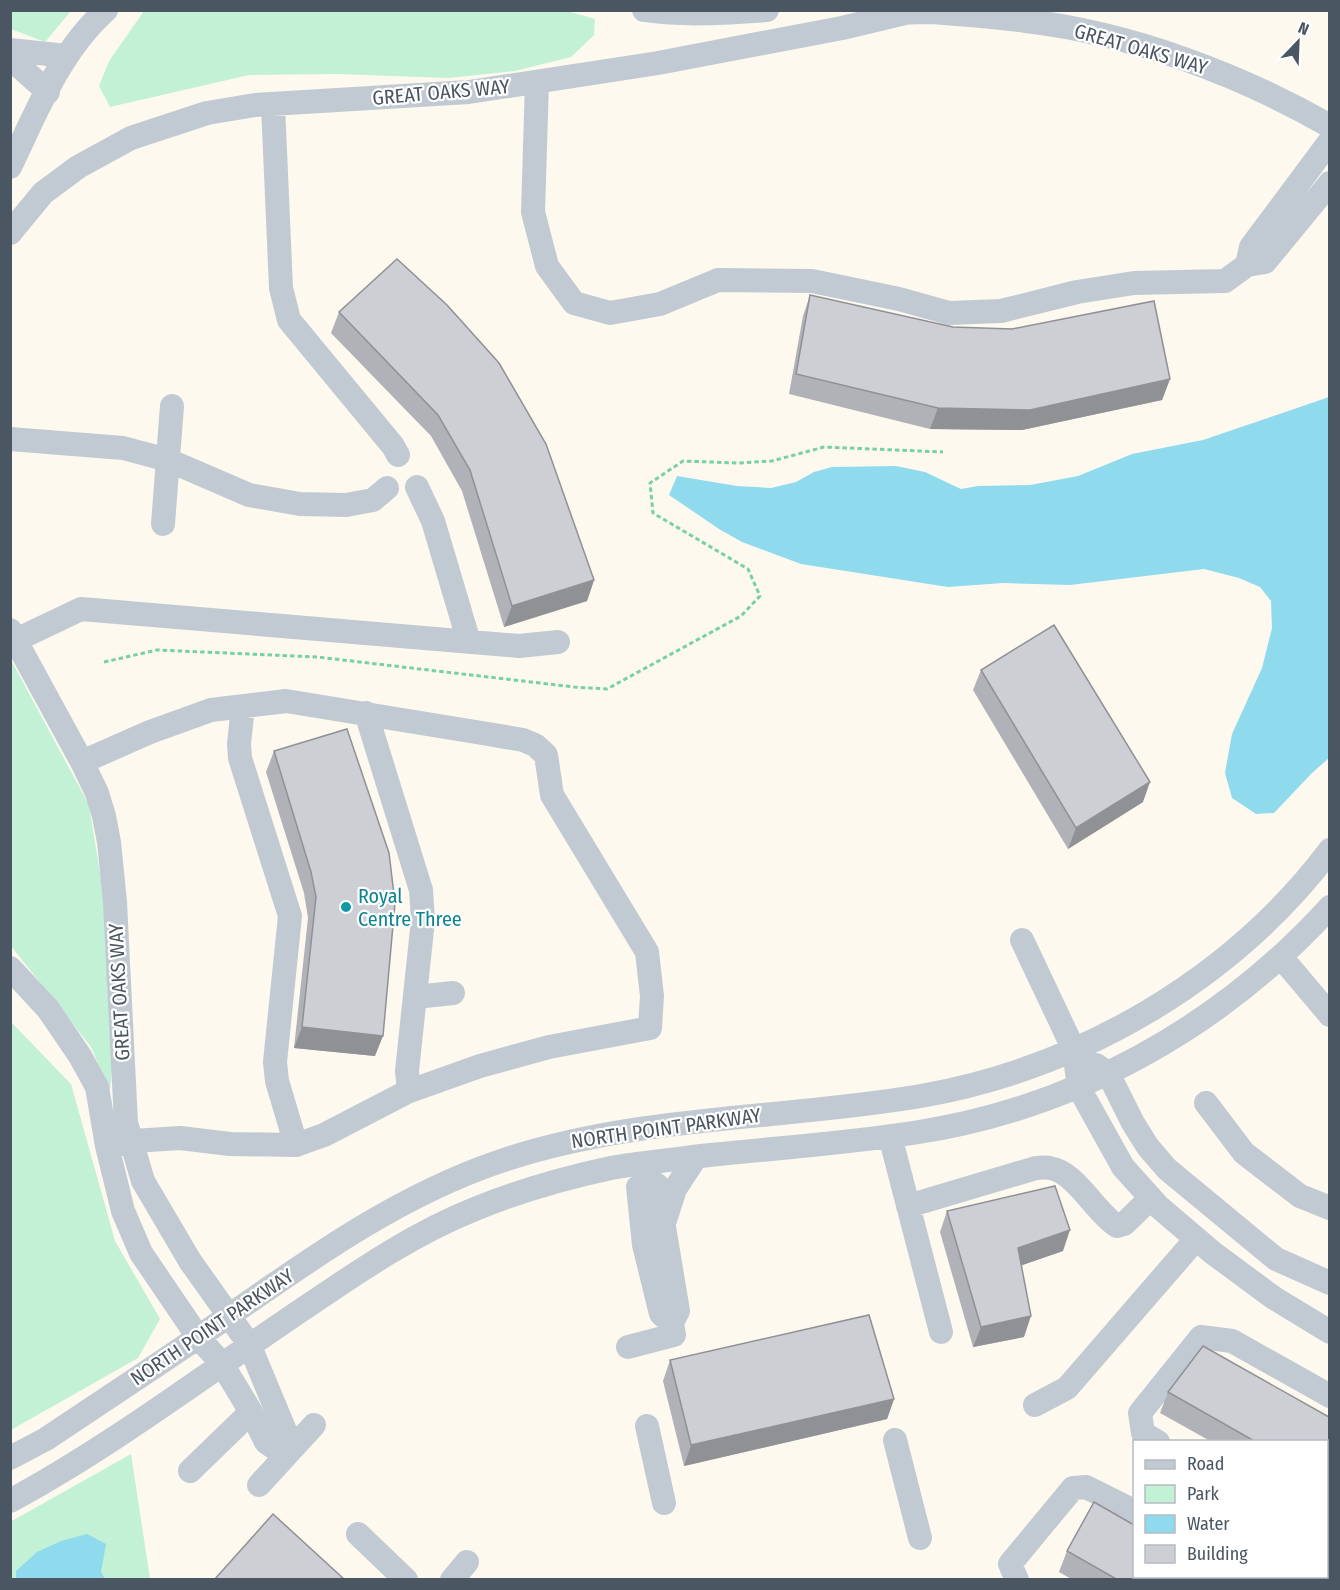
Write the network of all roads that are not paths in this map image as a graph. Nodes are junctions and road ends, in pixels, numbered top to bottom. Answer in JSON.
{"nodes":[{"id":1,"x":106,"y":10,"type":"edge"},
{"id":2,"x":644,"y":10,"type":"edge"},
{"id":3,"x":767,"y":10,"type":"edge"},
{"id":4,"x":872,"y":10,"type":"edge"},
{"id":5,"x":905,"y":13,"type":"junction"},
{"id":6,"x":989,"y":14,"type":"edge"},
{"id":7,"x":841,"y":19,"type":"edge"},
{"id":8,"x":10,"y":50,"type":"edge"},
{"id":9,"x":67,"y":56,"type":"junction"},
{"id":10,"x":10,"y":58,"type":"edge"},
{"id":11,"x":537,"y":82,"type":"junction"},
{"id":12,"x":48,"y":92,"type":"junction"},
{"id":13,"x":273,"y":105,"type":"junction"},
{"id":14,"x":1329,"y":126,"type":"edge"},
{"id":15,"x":1329,"y":141,"type":"edge"},
{"id":16,"x":10,"y":167,"type":"edge"},
{"id":17,"x":1329,"y":183,"type":"edge"},
{"id":18,"x":10,"y":233,"type":"edge"},
{"id":19,"x":1247,"y":265,"type":"junction"},
{"id":20,"x":172,"y":406,"type":"dead end"},
{"id":21,"x":10,"y":439,"type":"edge"},
{"id":22,"x":398,"y":455,"type":"dead end"},
{"id":23,"x":168,"y":460,"type":"junction"},
{"id":24,"x":417,"y":487,"type":"dead end"},
{"id":25,"x":387,"y":488,"type":"dead end"},
{"id":26,"x":163,"y":524,"type":"dead end"},
{"id":27,"x":13,"y":635,"type":"edge"},
{"id":28,"x":469,"y":642,"type":"junction"},
{"id":29,"x":558,"y":642,"type":"dead end"},
{"id":30,"x":243,"y":706,"type":"junction"},
{"id":31,"x":366,"y":713,"type":"junction"},
{"id":32,"x":82,"y":762,"type":"junction"},
{"id":33,"x":1329,"y":850,"type":"edge"},
{"id":34,"x":1329,"y":907,"type":"edge"},
{"id":35,"x":1022,"y":940,"type":"dead end"},
{"id":36,"x":1281,"y":957,"type":"junction"},
{"id":37,"x":10,"y":968,"type":"edge"},
{"id":38,"x":453,"y":993,"type":"dead end"},
{"id":39,"x":416,"y":997,"type":"junction"},
{"id":40,"x":1329,"y":1015,"type":"edge"},
{"id":41,"x":1074,"y":1050,"type":"junction"},
{"id":42,"x":1108,"y":1073,"type":"junction"},
{"id":43,"x":1079,"y":1088,"type":"junction"},
{"id":44,"x":409,"y":1091,"type":"junction"},
{"id":45,"x":1206,"y":1103,"type":"dead end"},
{"id":46,"x":890,"y":1136,"type":"junction"},
{"id":47,"x":133,"y":1141,"type":"junction"},
{"id":48,"x":296,"y":1145,"type":"junction"},
{"id":49,"x":107,"y":1146,"type":"junction"},
{"id":50,"x":696,"y":1157,"type":"junction"},
{"id":51,"x":649,"y":1171,"type":"junction"},
{"id":52,"x":1151,"y":1198,"type":"junction"},
{"id":53,"x":908,"y":1206,"type":"junction"},
{"id":54,"x":1329,"y":1208,"type":"edge"},
{"id":55,"x":664,"y":1226,"type":"junction"},
{"id":56,"x":1196,"y":1239,"type":"junction"},
{"id":57,"x":1329,"y":1283,"type":"edge"},
{"id":58,"x":227,"y":1316,"type":"junction"},
{"id":59,"x":672,"y":1323,"type":"junction"},
{"id":60,"x":941,"y":1332,"type":"dead end"},
{"id":61,"x":1329,"y":1332,"type":"edge"},
{"id":62,"x":198,"y":1338,"type":"junction"},
{"id":63,"x":249,"y":1344,"type":"junction"},
{"id":64,"x":628,"y":1347,"type":"dead end"},
{"id":65,"x":222,"y":1364,"type":"junction"},
{"id":66,"x":1329,"y":1396,"type":"edge"},
{"id":67,"x":1035,"y":1405,"type":"dead end"},
{"id":68,"x":251,"y":1412,"type":"junction"},
{"id":69,"x":314,"y":1425,"type":"dead end"},
{"id":70,"x":647,"y":1426,"type":"dead end"},
{"id":71,"x":895,"y":1440,"type":"dead end"},
{"id":72,"x":1155,"y":1440,"type":"edge"},
{"id":73,"x":285,"y":1455,"type":"junction"},
{"id":74,"x":10,"y":1458,"type":"edge"},
{"id":75,"x":190,"y":1471,"type":"dead end"},
{"id":76,"x":259,"y":1485,"type":"dead end"},
{"id":77,"x":10,"y":1501,"type":"edge"},
{"id":78,"x":664,"y":1503,"type":"dead end"},
{"id":79,"x":1133,"y":1510,"type":"edge"},
{"id":80,"x":358,"y":1534,"type":"dead end"},
{"id":81,"x":920,"y":1538,"type":"dead end"},
{"id":82,"x":406,"y":1580,"type":"edge"},
{"id":83,"x":1017,"y":1580,"type":"edge"}],
"edges":[{"from":1,"to":9,"type":"street"},
{"from":2,"to":3,"type":"street"},
{"from":4,"to":5,"type":"street","name":"GREAT OAKS WAY"},
{"from":5,"to":6,"type":"street","name":"GREAT OAKS WAY"},
{"from":5,"to":7,"type":"street","name":"GREAT OAKS WAY"},
{"from":6,"to":14,"type":"street","name":"GREAT OAKS WAY"},
{"from":7,"to":11,"type":"street","name":"GREAT OAKS WAY"},
{"from":8,"to":9,"type":"street"},
{"from":9,"to":12,"type":"street"},
{"from":10,"to":12,"type":"street"},
{"from":11,"to":13,"type":"street","name":"GREAT OAKS WAY"},
{"from":11,"to":19,"type":"street"},
{"from":12,"to":16,"type":"street"},
{"from":13,"to":18,"type":"street","name":"GREAT OAKS WAY"},
{"from":13,"to":22,"type":"street"},
{"from":15,"to":19,"type":"street"},
{"from":17,"to":19,"type":"street"},
{"from":20,"to":23,"type":"street"},
{"from":21,"to":23,"type":"street"},
{"from":23,"to":25,"type":"street"},
{"from":23,"to":26,"type":"street"},
{"from":24,"to":28,"type":"street"},
{"from":27,"to":28,"type":"street"},
{"from":27,"to":32,"type":"street","name":"GREAT OAKS WAY"},
{"from":28,"to":29,"type":"street"},
{"from":30,"to":31,"type":"street"},
{"from":30,"to":32,"type":"street"},
{"from":30,"to":48,"type":"street"},
{"from":31,"to":39,"type":"street"},
{"from":31,"to":44,"type":"street"},
{"from":32,"to":47,"type":"street","name":"GREAT OAKS WAY"},
{"from":33,"to":41,"type":"street","name":"NORTH POINT PARKWAY"},
{"from":34,"to":36,"type":"street","name":"NORTH POINT PARKWAY"},
{"from":35,"to":41,"type":"street"},
{"from":36,"to":40,"type":"street"},
{"from":36,"to":42,"type":"street","name":"NORTH POINT PARKWAY"},
{"from":37,"to":49,"type":"street","name":"GREAT OAKS WAY"},
{"from":38,"to":39,"type":"street"},
{"from":39,"to":44,"type":"street"},
{"from":41,"to":42,"type":"street"},
{"from":41,"to":43,"type":"street"},
{"from":41,"to":58,"type":"street","name":"NORTH POINT PARKWAY"},
{"from":42,"to":43,"type":"street","name":"NORTH POINT PARKWAY"},
{"from":42,"to":57,"type":"street"},
{"from":43,"to":46,"type":"street","name":"NORTH POINT PARKWAY"},
{"from":43,"to":52,"type":"street"},
{"from":44,"to":48,"type":"street"},
{"from":45,"to":54,"type":"street"},
{"from":46,"to":50,"type":"street","name":"NORTH POINT PARKWAY"},
{"from":46,"to":53,"type":"street"},
{"from":47,"to":48,"type":"street"},
{"from":47,"to":49,"type":"street"},
{"from":47,"to":58,"type":"street","name":"GREAT OAKS WAY"},
{"from":49,"to":62,"type":"street","name":"GREAT OAKS WAY"},
{"from":50,"to":51,"type":"street","name":"NORTH POINT PARKWAY"},
{"from":50,"to":55,"type":"street"},
{"from":51,"to":55,"type":"street"},
{"from":51,"to":59,"type":"street"},
{"from":51,"to":63,"type":"street","name":"NORTH POINT PARKWAY"},
{"from":52,"to":53,"type":"street"},
{"from":52,"to":56,"type":"street"},
{"from":53,"to":60,"type":"street"},
{"from":55,"to":59,"type":"street"},
{"from":56,"to":61,"type":"street"},
{"from":56,"to":67,"type":"street"},
{"from":58,"to":62,"type":"street","name":"NORTH POINT PARKWAY"},
{"from":58,"to":63,"type":"street","name":"GREAT OAKS WAY"},
{"from":59,"to":64,"type":"street"},
{"from":62,"to":65,"type":"street","name":"GREAT OAKS WAY"},
{"from":62,"to":74,"type":"street","name":"NORTH POINT PARKWAY"},
{"from":63,"to":65,"type":"street","name":"NORTH POINT PARKWAY"},
{"from":63,"to":73,"type":"street","name":"GREAT OAKS WAY"},
{"from":65,"to":68,"type":"street","name":"GREAT OAKS WAY"},
{"from":65,"to":77,"type":"street","name":"NORTH POINT PARKWAY"},
{"from":66,"to":72,"type":"street"},
{"from":68,"to":73,"type":"street","name":"GREAT OAKS WAY"},
{"from":68,"to":75,"type":"street"},
{"from":69,"to":73,"type":"street"},
{"from":70,"to":78,"type":"street"},
{"from":71,"to":81,"type":"street"},
{"from":73,"to":76,"type":"street"},
{"from":79,"to":83,"type":"street"},
{"from":80,"to":82,"type":"street"}]}
